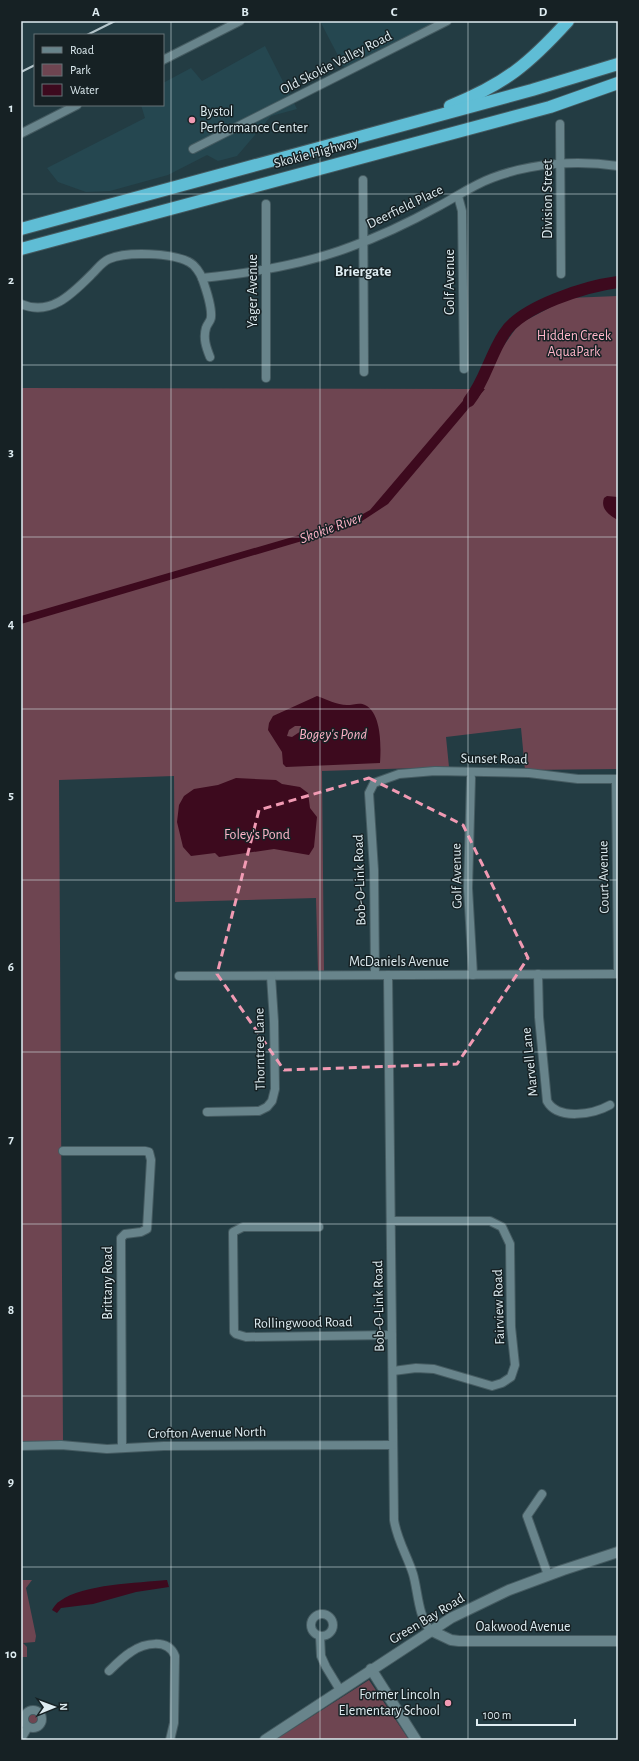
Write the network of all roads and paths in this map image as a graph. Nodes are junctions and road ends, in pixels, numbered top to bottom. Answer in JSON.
{"nodes":[{"id":1,"x":240,"y":21,"type":"edge"},
{"id":2,"x":447,"y":21,"type":"edge"},
{"id":3,"x":568,"y":21,"type":"edge"},
{"id":4,"x":164,"y":59,"type":"edge"},
{"id":5,"x":618,"y":64,"type":"edge"},
{"id":6,"x":618,"y":83,"type":"edge"},
{"id":7,"x":618,"y":91,"type":"edge"},
{"id":8,"x":75,"y":106,"type":"edge"},
{"id":9,"x":550,"y":107,"type":"junction"},
{"id":10,"x":560,"y":124,"type":"dead end"},
{"id":11,"x":22,"y":133,"type":"dead end"},
{"id":12,"x":366,"y":135,"type":"junction"},
{"id":13,"x":193,"y":149,"type":"dead end"},
{"id":14,"x":561,"y":165,"type":"junction"},
{"id":15,"x":618,"y":166,"type":"edge"},
{"id":16,"x":363,"y":180,"type":"dead end"},
{"id":17,"x":458,"y":196,"type":"junction"},
{"id":18,"x":266,"y":204,"type":"dead end"},
{"id":19,"x":21,"y":229,"type":"edge"},
{"id":20,"x":364,"y":241,"type":"junction"},
{"id":21,"x":21,"y":248,"type":"edge"},
{"id":22,"x":267,"y":270,"type":"junction"},
{"id":23,"x":561,"y":274,"type":"dead end"},
{"id":24,"x":202,"y":278,"type":"junction"},
{"id":25,"x":21,"y":304,"type":"edge"},
{"id":26,"x":210,"y":357,"type":"dead end"},
{"id":27,"x":464,"y":369,"type":"dead end"},
{"id":28,"x":364,"y":372,"type":"dead end"},
{"id":29,"x":266,"y":378,"type":"dead end"},
{"id":30,"x":471,"y":778,"type":"dead end"},
{"id":31,"x":617,"y":779,"type":"edge"},
{"id":32,"x":372,"y":785,"type":"joint"},
{"id":33,"x":538,"y":974,"type":"junction"},
{"id":34,"x":618,"y":974,"type":"edge"},
{"id":35,"x":375,"y":975,"type":"junction"},
{"id":36,"x":388,"y":975,"type":"junction"},
{"id":37,"x":473,"y":975,"type":"junction"},
{"id":38,"x":180,"y":976,"type":"dead end"},
{"id":39,"x":271,"y":976,"type":"junction"},
{"id":40,"x":610,"y":1105,"type":"dead end"},
{"id":41,"x":207,"y":1112,"type":"dead end"},
{"id":42,"x":62,"y":1151,"type":"dead end"},
{"id":43,"x":391,"y":1221,"type":"junction"},
{"id":44,"x":319,"y":1227,"type":"dead end"},
{"id":45,"x":392,"y":1335,"type":"junction"},
{"id":46,"x":393,"y":1371,"type":"junction"},
{"id":47,"x":393,"y":1445,"type":"junction"},
{"id":48,"x":21,"y":1446,"type":"edge"},
{"id":49,"x":122,"y":1448,"type":"junction"},
{"id":50,"x":542,"y":1494,"type":"dead end"},
{"id":51,"x":618,"y":1552,"type":"edge"},
{"id":52,"x":548,"y":1575,"type":"junction"},
{"id":53,"x":430,"y":1630,"type":"junction"},
{"id":54,"x":320,"y":1636,"type":"dead end"},
{"id":55,"x":618,"y":1641,"type":"edge"},
{"id":56,"x":109,"y":1670,"type":"dead end"},
{"id":57,"x":371,"y":1670,"type":"junction"},
{"id":58,"x":340,"y":1690,"type":"junction"},
{"id":59,"x":28,"y":1727,"type":"dead end"},
{"id":60,"x":21,"y":1739,"type":"edge"},
{"id":61,"x":170,"y":1740,"type":"edge"},
{"id":62,"x":265,"y":1740,"type":"edge"},
{"id":63,"x":416,"y":1740,"type":"edge"}],
"edges":[{"from":1,"to":4,"type":"street"},
{"from":2,"to":13,"type":"street","name":"Old Skokie Valley Road"},
{"from":3,"to":12,"type":"highway"},
{"from":5,"to":12,"type":"highway","name":"Skokie Highway"},
{"from":6,"to":9,"type":"highway","name":"Skokie Highway"},
{"from":7,"to":9,"type":"highway"},
{"from":8,"to":11,"type":"street"},
{"from":9,"to":21,"type":"highway","name":"Skokie Highway"},
{"from":10,"to":14,"type":"street","name":"Division Street"},
{"from":12,"to":19,"type":"highway","name":"Skokie Highway"},
{"from":14,"to":15,"type":"street","name":"Deerfield Place"},
{"from":14,"to":17,"type":"street","name":"Deerfield Place"},
{"from":14,"to":23,"type":"street","name":"Division Street"},
{"from":16,"to":20,"type":"street"},
{"from":17,"to":20,"type":"street","name":"Deerfield Place"},
{"from":17,"to":27,"type":"street","name":"Golf Avenue"},
{"from":18,"to":22,"type":"street","name":"Yager Avenue"},
{"from":20,"to":22,"type":"street","name":"Deerfield Place"},
{"from":20,"to":28,"type":"street"},
{"from":22,"to":24,"type":"street","name":"Deerfield Place"},
{"from":22,"to":29,"type":"street","name":"Yager Avenue"},
{"from":24,"to":25,"type":"street"},
{"from":24,"to":26,"type":"street"},
{"from":30,"to":37,"type":"street","name":"Golf Avenue"},
{"from":31,"to":32,"type":"street","name":"Sunset Road"},
{"from":31,"to":34,"type":"street","name":"Court Avenue"},
{"from":32,"to":35,"type":"street","name":"Bob-O-Link Road"},
{"from":33,"to":34,"type":"street","name":"McDaniels Avenue"},
{"from":33,"to":37,"type":"street","name":"McDaniels Avenue"},
{"from":33,"to":40,"type":"street","name":"Marvell Lane"},
{"from":35,"to":36,"type":"street","name":"McDaniels Avenue"},
{"from":35,"to":39,"type":"street","name":"McDaniels Avenue"},
{"from":36,"to":37,"type":"street","name":"McDaniels Avenue"},
{"from":36,"to":43,"type":"street","name":"Bob-O-Link Road"},
{"from":38,"to":39,"type":"street","name":"McDaniels Avenue"},
{"from":39,"to":41,"type":"street","name":"Thorntree Lane"},
{"from":42,"to":49,"type":"street","name":"Brittany Road"},
{"from":43,"to":45,"type":"street","name":"Bob-O-Link Road"},
{"from":43,"to":46,"type":"street","name":"Fairview Road"},
{"from":44,"to":45,"type":"street","name":"Rollingwood Road"},
{"from":45,"to":46,"type":"street","name":"Bob-O-Link Road"},
{"from":46,"to":47,"type":"street","name":"Bob-O-Link Road"},
{"from":47,"to":49,"type":"street","name":"Crofton Avenue North"},
{"from":47,"to":53,"type":"street","name":"Bob-O-Link Road"},
{"from":48,"to":49,"type":"street","name":"Crofton Avenue North"},
{"from":50,"to":52,"type":"street"},
{"from":51,"to":52,"type":"main road","name":"Green Bay Road"},
{"from":52,"to":53,"type":"main road","name":"Green Bay Road"},
{"from":53,"to":55,"type":"main road","name":"Oakwood Avenue"},
{"from":53,"to":57,"type":"main road","name":"Green Bay Road"},
{"from":54,"to":58,"type":"street"},
{"from":56,"to":61,"type":"street"},
{"from":57,"to":58,"type":"main road","name":"Green Bay Road"},
{"from":57,"to":63,"type":"main road"},
{"from":58,"to":62,"type":"main road","name":"Green Bay Road"},
{"from":59,"to":60,"type":"street"}]}
